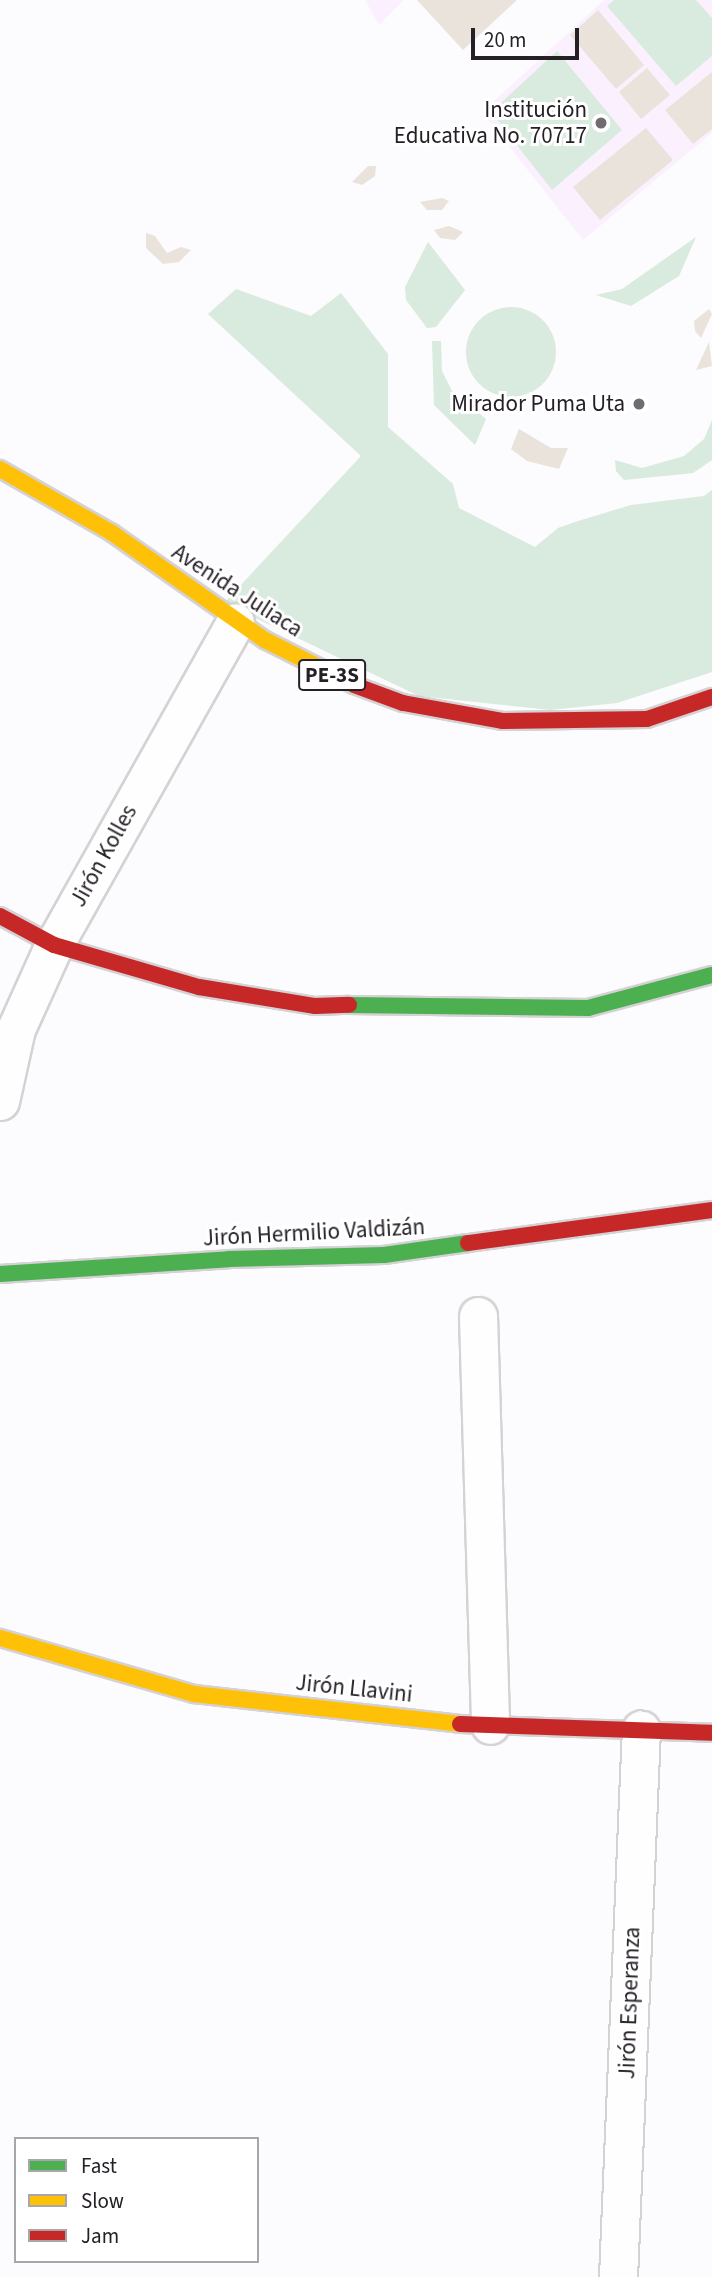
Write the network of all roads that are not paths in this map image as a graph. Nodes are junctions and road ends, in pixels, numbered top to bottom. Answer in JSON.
{"nodes":[{"id":1,"x":0,"y":469,"type":"edge"},
{"id":2,"x":235,"y":622,"type":"junction"},
{"id":3,"x":712,"y":697,"type":"edge"},
{"id":4,"x":0,"y":916,"type":"edge"},
{"id":5,"x":54,"y":945,"type":"junction"},
{"id":6,"x":712,"y":975,"type":"edge"},
{"id":7,"x":0,"y":1101,"type":"edge"},
{"id":8,"x":712,"y":1210,"type":"edge"},
{"id":9,"x":0,"y":1274,"type":"edge"},
{"id":10,"x":478,"y":1316,"type":"dead end"},
{"id":11,"x":0,"y":1638,"type":"edge"},
{"id":12,"x":490,"y":1725,"type":"junction"},
{"id":13,"x":641,"y":1729,"type":"junction"},
{"id":14,"x":712,"y":1733,"type":"edge"},
{"id":15,"x":618,"y":2277,"type":"edge"}],
"edges":[{"from":1,"to":2,"type":"main road","name":"Avenida Juliaca","number":"PE-3S"},
{"from":2,"to":3,"type":"main road","name":"Avenida Juliaca","number":"PE-3S"},
{"from":2,"to":5,"type":"street","name":"Jirón Kolles"},
{"from":4,"to":5,"type":"main road"},
{"from":5,"to":6,"type":"main road"},
{"from":5,"to":7,"type":"street","name":"Jirón Kolles"},
{"from":8,"to":9,"type":"main road","name":"Jirón Hermilio Valdizán"},
{"from":10,"to":12,"type":"street"},
{"from":11,"to":12,"type":"main road","name":"Jirón Llavini"},
{"from":12,"to":13,"type":"main road","name":"Jirón Llavini"},
{"from":13,"to":14,"type":"main road","name":"Jirón Llavini"},
{"from":13,"to":15,"type":"street","name":"Jirón Esperanza"}]}
